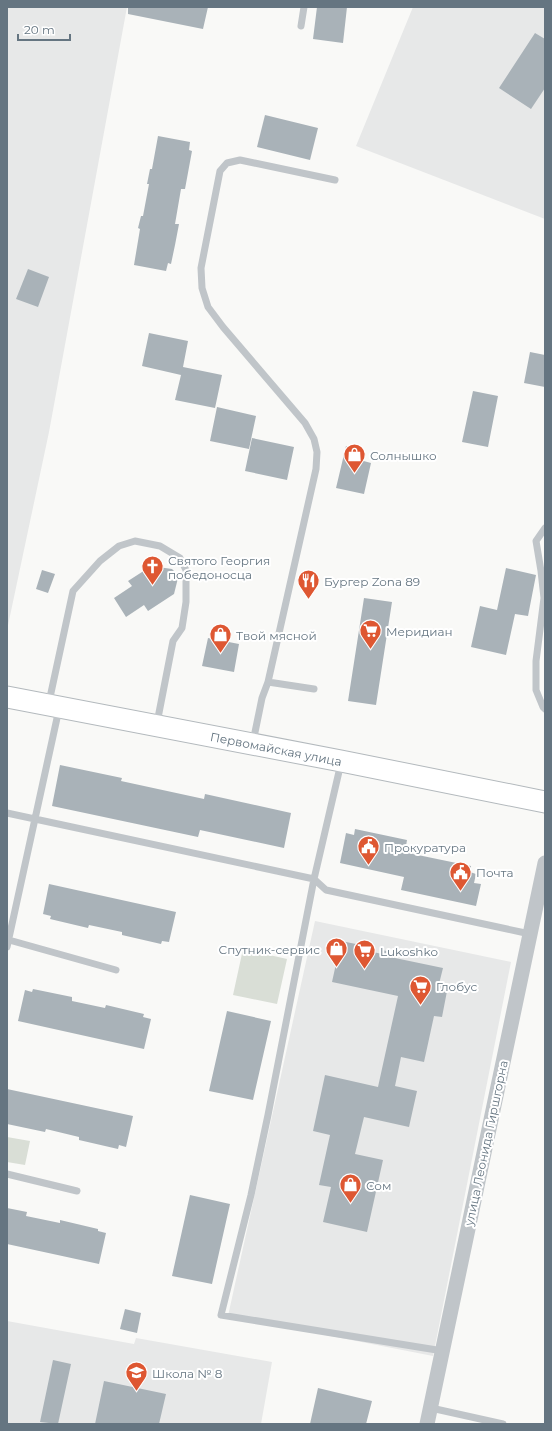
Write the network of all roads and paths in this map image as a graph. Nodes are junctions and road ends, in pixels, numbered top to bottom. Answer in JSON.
{"nodes":[{"id":1,"x":304,"y":7,"type":"edge"},
{"id":2,"x":301,"y":26,"type":"dead end"},
{"id":3,"x":335,"y":180,"type":"dead end"},
{"id":4,"x":545,"y":528,"type":"edge"},
{"id":5,"x":268,"y":682,"type":"junction"},
{"id":6,"x":314,"y":689,"type":"dead end"},
{"id":7,"x":7,"y":697,"type":"edge"},
{"id":8,"x":54,"y":706,"type":"junction"},
{"id":9,"x":545,"y":709,"type":"edge"},
{"id":10,"x":157,"y":726,"type":"junction"},
{"id":11,"x":252,"y":745,"type":"junction"},
{"id":12,"x":341,"y":761,"type":"junction"},
{"id":13,"x":545,"y":802,"type":"edge"},
{"id":14,"x":7,"y":813,"type":"edge"},
{"id":15,"x":34,"y":818,"type":"junction"},
{"id":16,"x":545,"y":863,"type":"edge"},
{"id":17,"x":314,"y":880,"type":"junction"},
{"id":18,"x":530,"y":934,"type":"junction"},
{"id":19,"x":8,"y":944,"type":"edge"},
{"id":20,"x":116,"y":970,"type":"dead end"},
{"id":21,"x":7,"y":1174,"type":"edge"},
{"id":22,"x":77,"y":1191,"type":"dead end"},
{"id":23,"x":443,"y":1351,"type":"junction"},
{"id":24,"x":430,"y":1408,"type":"junction"},
{"id":25,"x":427,"y":1424,"type":"edge"},
{"id":26,"x":503,"y":1424,"type":"edge"}],
"edges":[{"from":1,"to":2,"type":"lane"},
{"from":3,"to":5,"type":"lane"},
{"from":4,"to":9,"type":"lane"},
{"from":5,"to":6,"type":"lane"},
{"from":5,"to":11,"type":"lane"},
{"from":7,"to":8,"type":"main road","name":"Первомайская улица"},
{"from":8,"to":10,"type":"main road","name":"Первомайская улица"},
{"from":8,"to":10,"type":"lane"},
{"from":8,"to":15,"type":"lane"},
{"from":10,"to":11,"type":"main road","name":"Первомайская улица"},
{"from":11,"to":12,"type":"main road","name":"Первомайская улица"},
{"from":12,"to":13,"type":"main road","name":"Первомайская улица"},
{"from":12,"to":17,"type":"lane"},
{"from":14,"to":15,"type":"lane"},
{"from":15,"to":17,"type":"lane"},
{"from":15,"to":19,"type":"lane"},
{"from":16,"to":18,"type":"street","name":"улица Леонида Гиршгорна"},
{"from":17,"to":18,"type":"lane"},
{"from":17,"to":23,"type":"lane"},
{"from":18,"to":23,"type":"street","name":"улица Леонида Гиршгорна"},
{"from":19,"to":20,"type":"lane"},
{"from":21,"to":22,"type":"lane"},
{"from":23,"to":24,"type":"street","name":"улица Леонида Гиршгорна"},
{"from":24,"to":25,"type":"street","name":"улица Леонида Гиршгорна"},
{"from":24,"to":26,"type":"lane"}]}
